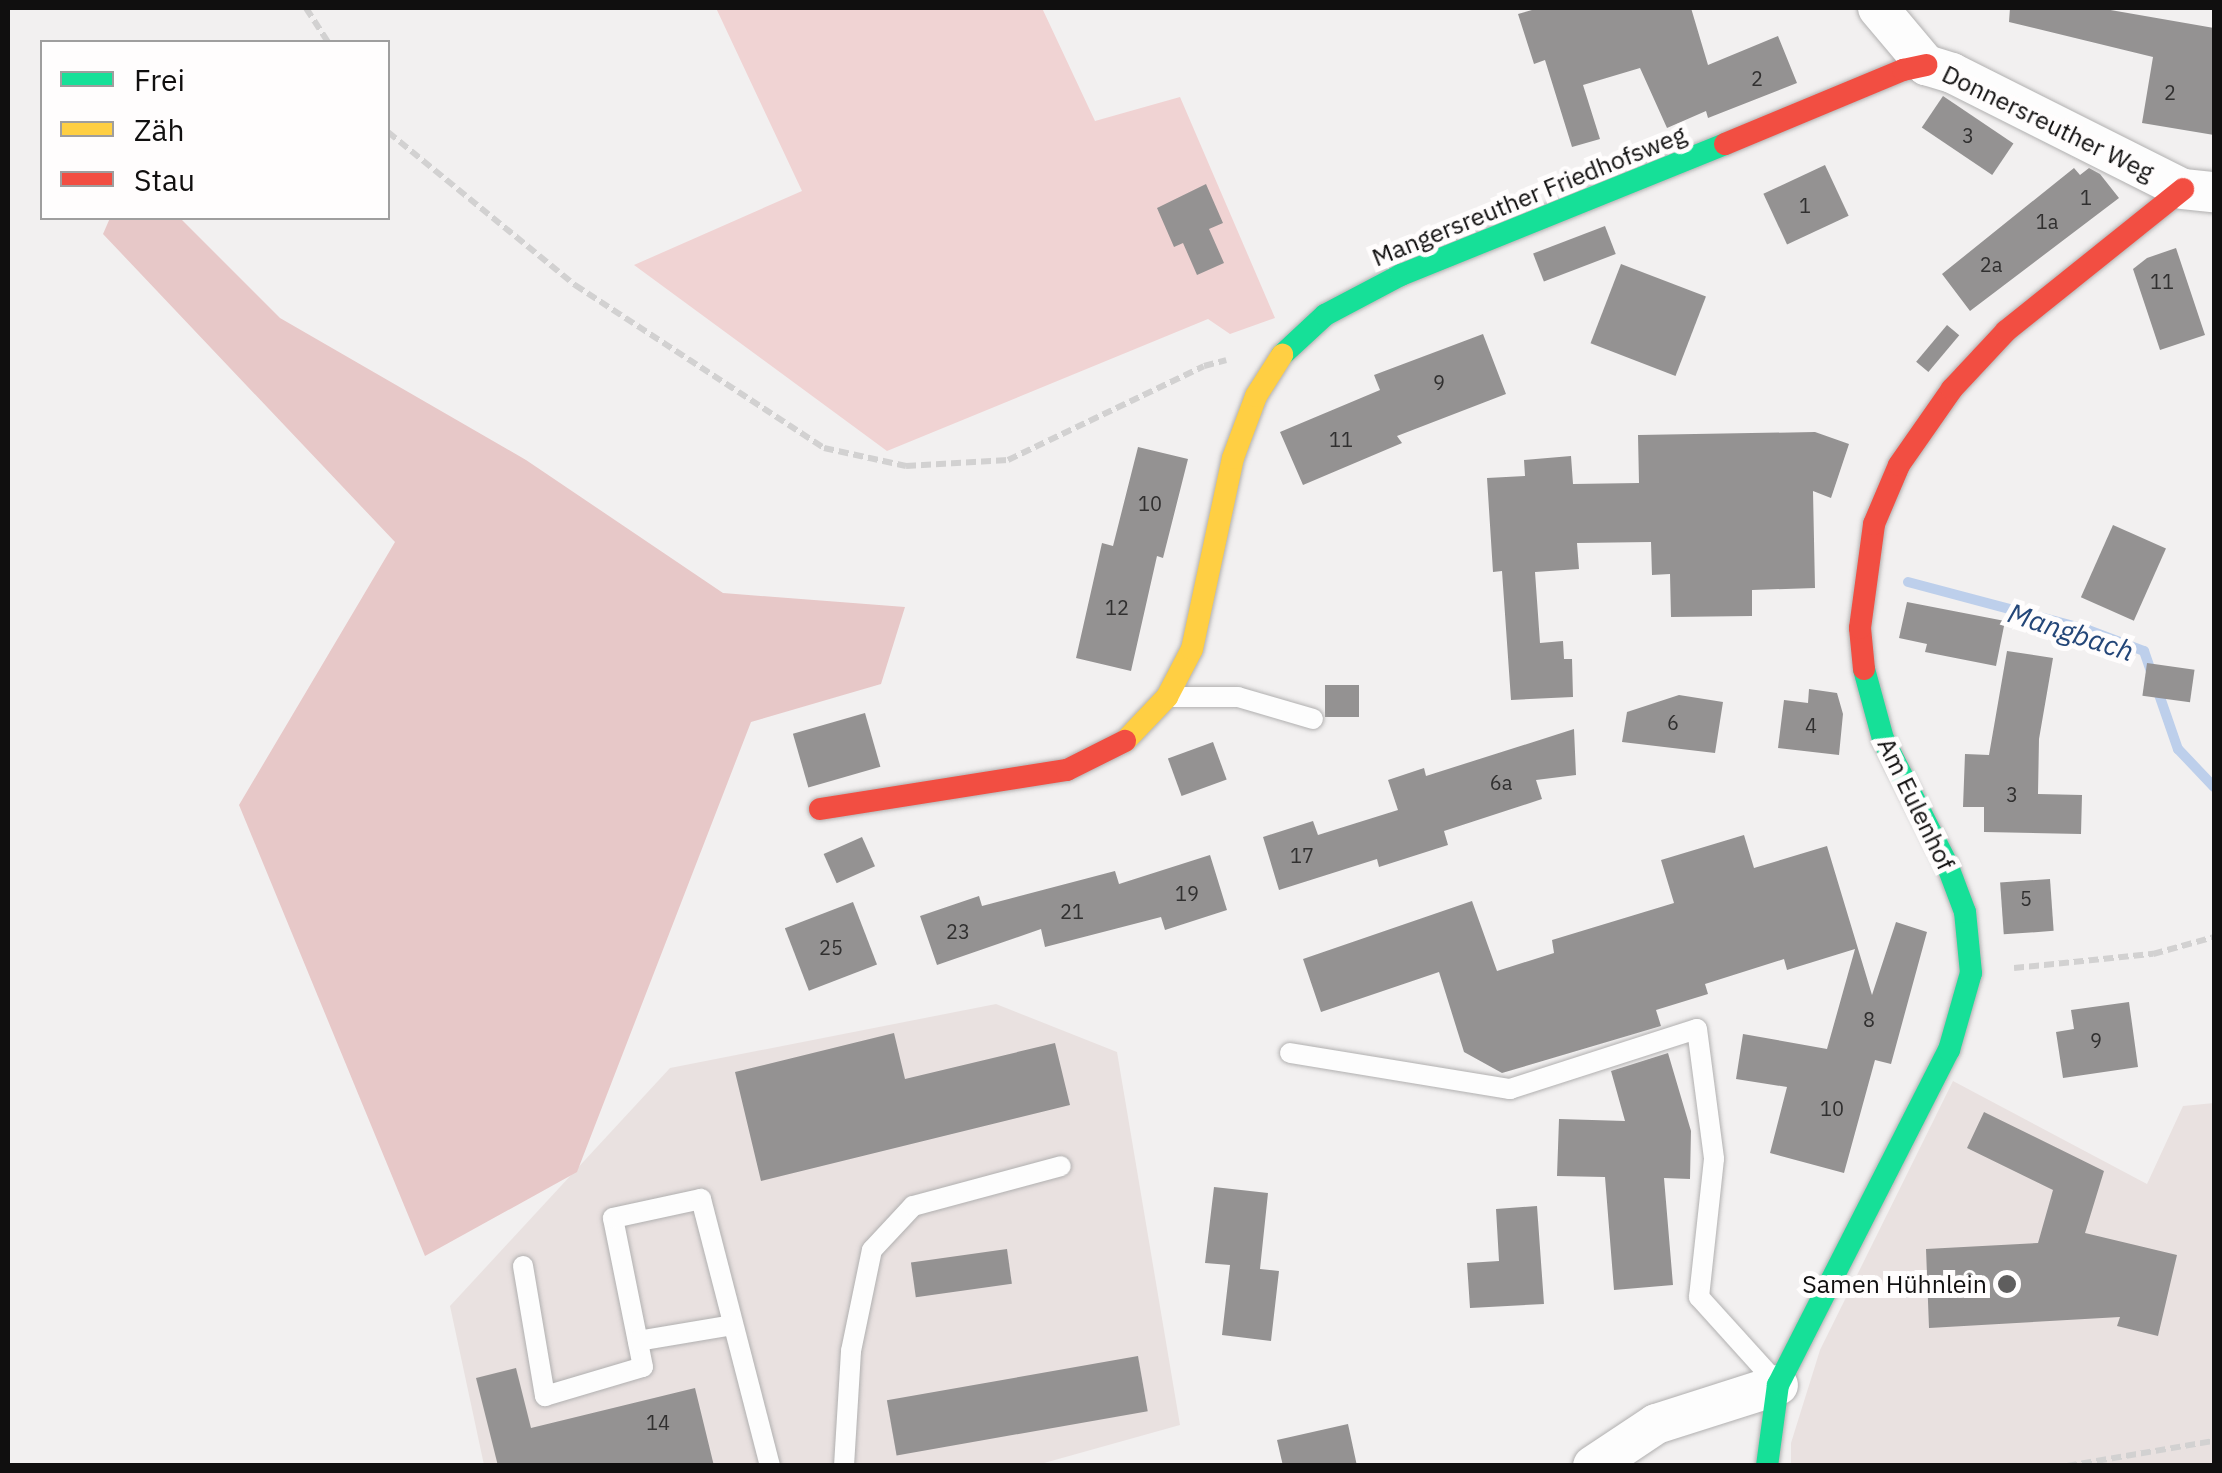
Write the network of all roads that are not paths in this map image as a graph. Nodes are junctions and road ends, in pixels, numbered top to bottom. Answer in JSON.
{"nodes":[{"id":1,"x":1878,"y":8,"type":"edge"},
{"id":2,"x":1926,"y":65,"type":"junction"},
{"id":3,"x":2199,"y":190,"type":"edge"},
{"id":4,"x":1166,"y":697,"type":"junction"},
{"id":5,"x":1313,"y":719,"type":"dead end"},
{"id":6,"x":820,"y":809,"type":"dead end"},
{"id":7,"x":1290,"y":1053,"type":"dead end"},
{"id":8,"x":1061,"y":1166,"type":"dead end"},
{"id":9,"x":523,"y":1266,"type":"dead end"},
{"id":10,"x":734,"y":1325,"type":"junction"},
{"id":11,"x":638,"y":1341,"type":"junction"},
{"id":12,"x":1778,"y":1385,"type":"junction"},
{"id":13,"x":770,"y":1466,"type":"edge"},
{"id":14,"x":844,"y":1466,"type":"edge"},
{"id":15,"x":1592,"y":1466,"type":"edge"},
{"id":16,"x":1766,"y":1466,"type":"edge"}],
"edges":[{"from":1,"to":2,"type":"street","name":"Donnersreuther Weg"},
{"from":2,"to":3,"type":"street","name":"Donnersreuther Weg"},
{"from":2,"to":4,"type":"street","name":"Mangersreuther Friedhofsweg"},
{"from":3,"to":12,"type":"street","name":"Am Eulenhof"},
{"from":4,"to":5,"type":"lane"},
{"from":4,"to":6,"type":"street","name":"Mangersreuther Friedhofsweg"},
{"from":7,"to":12,"type":"lane"},
{"from":8,"to":14,"type":"lane"},
{"from":9,"to":11,"type":"lane"},
{"from":10,"to":11,"type":"lane"},
{"from":10,"to":11,"type":"lane"},
{"from":10,"to":13,"type":"lane"},
{"from":12,"to":15,"type":"street"},
{"from":12,"to":16,"type":"street","name":"Am Eulenhof"}]}
